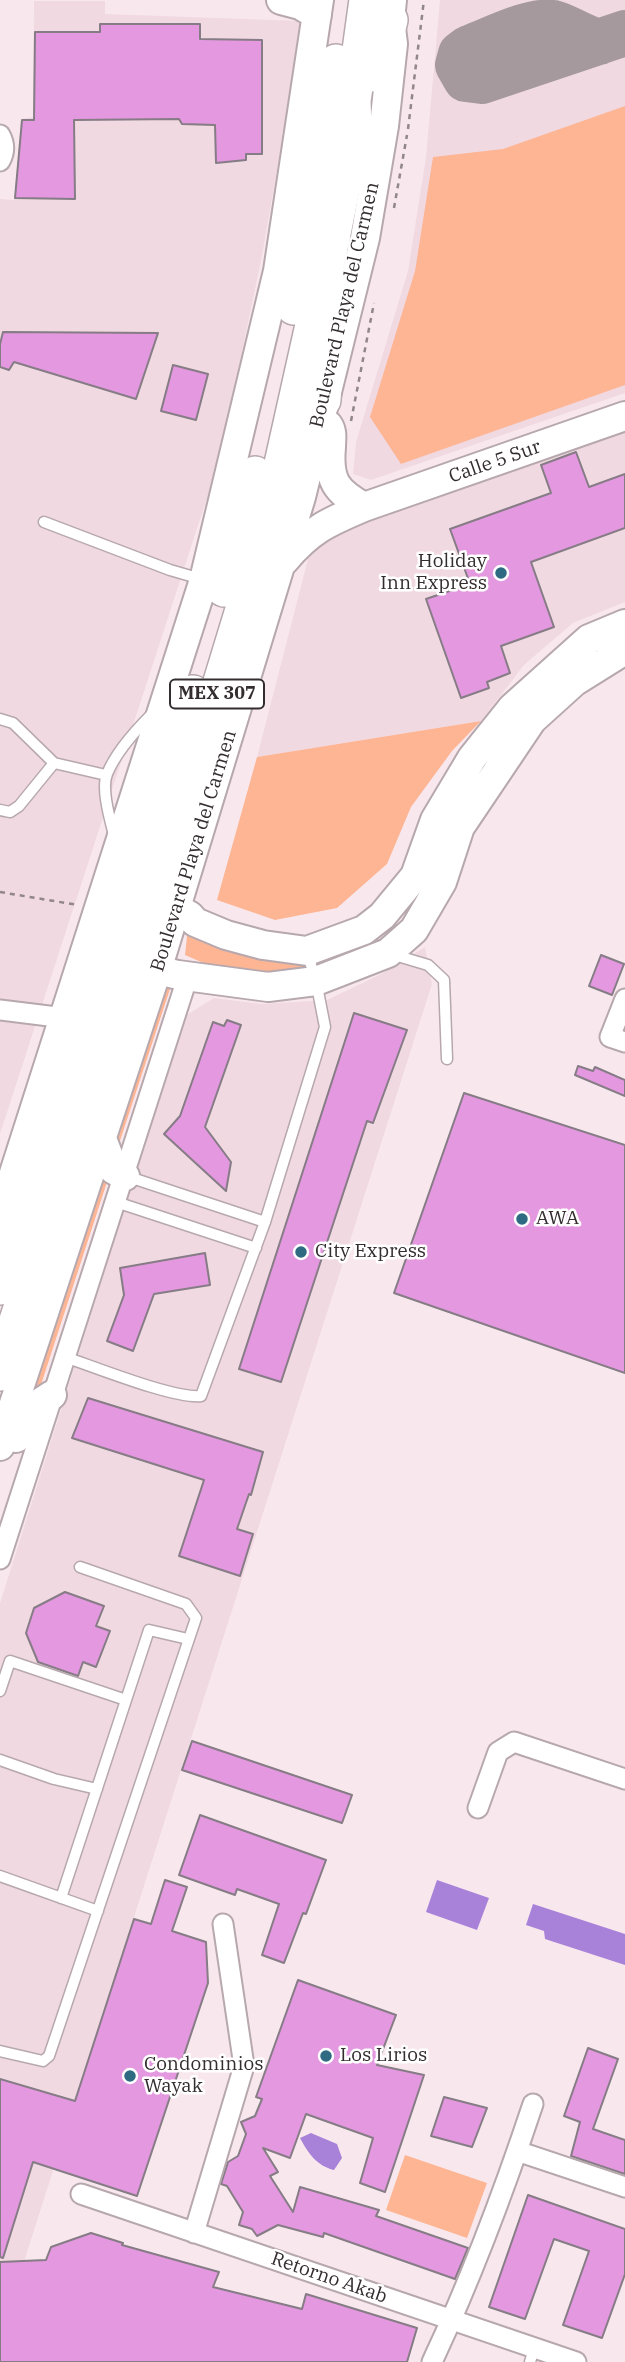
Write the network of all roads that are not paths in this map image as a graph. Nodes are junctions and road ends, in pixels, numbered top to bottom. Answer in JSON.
{"nodes":[{"id":1,"x":281,"y":0,"type":"edge"},
{"id":2,"x":327,"y":5,"type":"edge"},
{"id":3,"x":387,"y":5,"type":"edge"},
{"id":4,"x":0,"y":135,"type":"edge"},
{"id":5,"x":0,"y":161,"type":"edge"},
{"id":6,"x":328,"y":258,"type":"junction"},
{"id":7,"x":322,"y":407,"type":"junction"},
{"id":8,"x":625,"y":416,"type":"edge"},
{"id":9,"x":364,"y":507,"type":"junction"},
{"id":10,"x":44,"y":522,"type":"dead end"},
{"id":11,"x":282,"y":564,"type":"junction"},
{"id":12,"x":204,"y":580,"type":"junction"},
{"id":13,"x":625,"y":624,"type":"edge"},
{"id":14,"x":625,"y":650,"type":"edge"},
{"id":15,"x":166,"y":700,"type":"junction"},
{"id":16,"x":0,"y":719,"type":"edge"},
{"id":17,"x":472,"y":758,"type":"junction"},
{"id":18,"x":54,"y":763,"type":"junction"},
{"id":19,"x":106,"y":775,"type":"junction"},
{"id":20,"x":489,"y":785,"type":"junction"},
{"id":21,"x":0,"y":810,"type":"edge"},
{"id":22,"x":118,"y":849,"type":"junction"},
{"id":23,"x":176,"y":908,"type":"junction"},
{"id":24,"x":307,"y":951,"type":"junction"},
{"id":25,"x":388,"y":953,"type":"junction"},
{"id":26,"x":167,"y":972,"type":"junction"},
{"id":27,"x":316,"y":981,"type":"junction"},
{"id":28,"x":625,"y":999,"type":"edge"},
{"id":29,"x":0,"y":1010,"type":"edge"},
{"id":30,"x":65,"y":1018,"type":"junction"},
{"id":31,"x":618,"y":1040,"type":"edge"},
{"id":32,"x":447,"y":1059,"type":"dead end"},
{"id":33,"x":101,"y":1136,"type":"junction"},
{"id":34,"x":120,"y":1189,"type":"junction"},
{"id":35,"x":0,"y":1217,"type":"edge"},
{"id":36,"x":265,"y":1222,"type":"junction"},
{"id":37,"x":256,"y":1248,"type":"junction"},
{"id":38,"x":0,"y":1287,"type":"edge"},
{"id":39,"x":65,"y":1357,"type":"junction"},
{"id":40,"x":0,"y":1373,"type":"edge"},
{"id":41,"x":52,"y":1395,"type":"junction"},
{"id":42,"x":0,"y":1446,"type":"edge"},
{"id":43,"x":0,"y":1456,"type":"edge"},
{"id":44,"x":0,"y":1559,"type":"edge"},
{"id":45,"x":80,"y":1567,"type":"dead end"},
{"id":46,"x":188,"y":1639,"type":"junction"},
{"id":47,"x":0,"y":1690,"type":"edge"},
{"id":48,"x":126,"y":1700,"type":"junction"},
{"id":49,"x":0,"y":1760,"type":"edge"},
{"id":50,"x":625,"y":1779,"type":"edge"},
{"id":51,"x":97,"y":1788,"type":"junction"},
{"id":52,"x":478,"y":1808,"type":"dead end"},
{"id":53,"x":0,"y":1876,"type":"edge"},
{"id":54,"x":61,"y":1898,"type":"junction"},
{"id":55,"x":98,"y":1911,"type":"junction"},
{"id":56,"x":223,"y":1924,"type":"dead end"},
{"id":57,"x":0,"y":2051,"type":"edge"},
{"id":58,"x":533,"y":2104,"type":"dead end"},
{"id":59,"x":517,"y":2151,"type":"junction"},
{"id":60,"x":625,"y":2187,"type":"edge"},
{"id":61,"x":81,"y":2194,"type":"dead end"},
{"id":62,"x":194,"y":2232,"type":"junction"},
{"id":63,"x":452,"y":2320,"type":"junction"},
{"id":64,"x":532,"y":2355,"type":"edge"},
{"id":65,"x":432,"y":2362,"type":"edge"},
{"id":66,"x":576,"y":2362,"type":"edge"}],
"edges":[{"from":1,"to":2,"type":"main road"},
{"from":2,"to":12,"type":"main road"},
{"from":2,"to":38,"type":"highway","number":"MEX 307"},
{"from":3,"to":6,"type":"highway","number":"MEX 307"},
{"from":3,"to":7,"type":"main road","name":"Boulevard Playa del Carmen"},
{"from":4,"to":5,"type":"street"},
{"from":6,"to":7,"type":"highway"},
{"from":6,"to":40,"type":"highway","number":"MEX 307"},
{"from":7,"to":9,"type":"main road"},
{"from":7,"to":11,"type":"main road","name":"Boulevard Playa del Carmen"},
{"from":8,"to":9,"type":"main road","name":"Calle 5 Sur"},
{"from":9,"to":11,"type":"main road","name":"Calle 5 Sur"},
{"from":10,"to":12,"type":"lane"},
{"from":11,"to":23,"type":"main road","name":"Boulevard Playa del Carmen"},
{"from":12,"to":15,"type":"main road"},
{"from":13,"to":17,"type":"main road"},
{"from":14,"to":20,"type":"main road"},
{"from":15,"to":19,"type":"lane"},
{"from":15,"to":22,"type":"main road"},
{"from":16,"to":18,"type":"lane"},
{"from":17,"to":20,"type":"main road"},
{"from":17,"to":24,"type":"main road"},
{"from":18,"to":19,"type":"lane"},
{"from":18,"to":21,"type":"lane"},
{"from":19,"to":22,"type":"lane"},
{"from":20,"to":25,"type":"main road"},
{"from":22,"to":30,"type":"main road"},
{"from":23,"to":24,"type":"main road"},
{"from":23,"to":26,"type":"main road","name":"Boulevard Playa del Carmen"},
{"from":24,"to":27,"type":"lane"},
{"from":25,"to":27,"type":"main road"},
{"from":25,"to":32,"type":"lane"},
{"from":26,"to":27,"type":"main road"},
{"from":26,"to":33,"type":"main road","name":"Boulevard Playa del Carmen"},
{"from":26,"to":34,"type":"street"},
{"from":27,"to":36,"type":"lane"},
{"from":28,"to":31,"type":"street"},
{"from":29,"to":30,"type":"street"},
{"from":30,"to":35,"type":"main road"},
{"from":33,"to":34,"type":"main road"},
{"from":33,"to":42,"type":"main road","name":"Boulevard Playa del Carmen"},
{"from":34,"to":36,"type":"lane"},
{"from":34,"to":37,"type":"lane"},
{"from":34,"to":39,"type":"street"},
{"from":36,"to":37,"type":"lane"},
{"from":37,"to":39,"type":"lane"},
{"from":39,"to":41,"type":"street"},
{"from":41,"to":43,"type":"main road"},
{"from":41,"to":44,"type":"street"},
{"from":45,"to":46,"type":"lane"},
{"from":46,"to":48,"type":"lane"},
{"from":46,"to":55,"type":"lane"},
{"from":47,"to":48,"type":"lane"},
{"from":48,"to":51,"type":"lane"},
{"from":49,"to":51,"type":"lane"},
{"from":50,"to":52,"type":"street"},
{"from":51,"to":54,"type":"lane"},
{"from":53,"to":54,"type":"lane"},
{"from":54,"to":55,"type":"lane"},
{"from":55,"to":57,"type":"lane"},
{"from":56,"to":62,"type":"street"},
{"from":58,"to":59,"type":"street"},
{"from":59,"to":60,"type":"street"},
{"from":59,"to":63,"type":"street"},
{"from":61,"to":62,"type":"street","name":"Retorno Akab"},
{"from":62,"to":63,"type":"street","name":"Retorno Akab"},
{"from":63,"to":64,"type":"street","name":"Retorno Akab"},
{"from":63,"to":65,"type":"street"},
{"from":64,"to":66,"type":"street","name":"Retorno Akab"}]}
